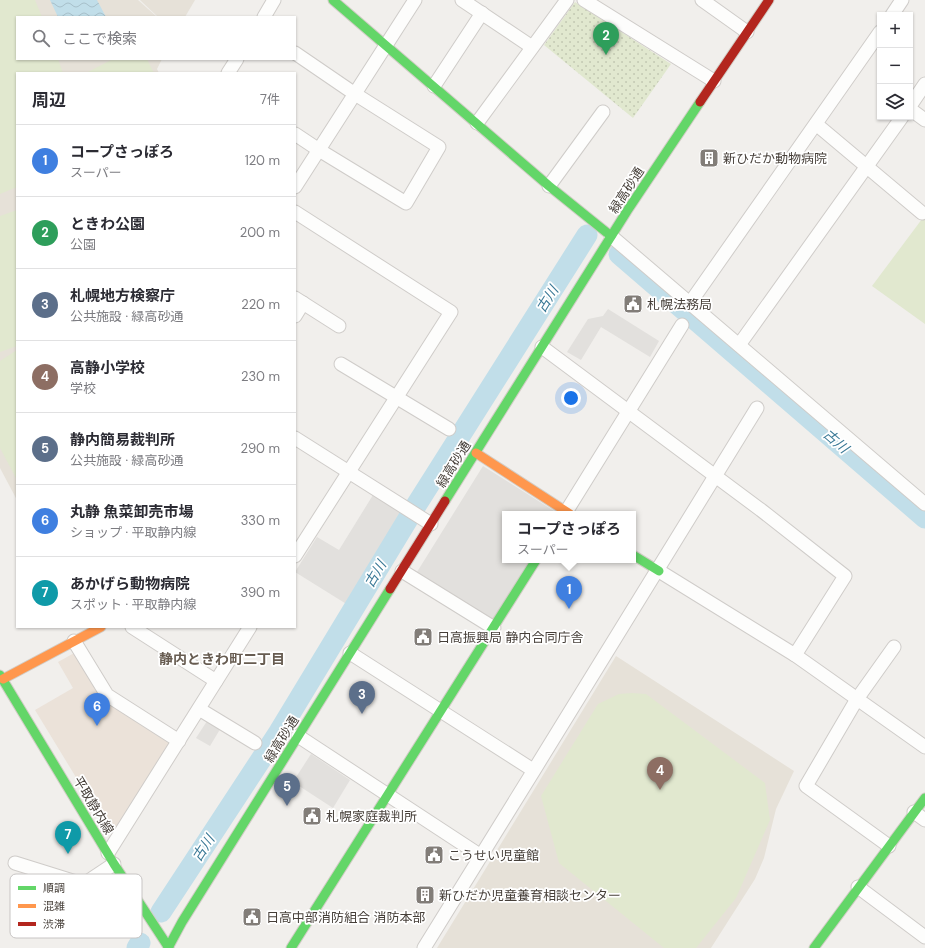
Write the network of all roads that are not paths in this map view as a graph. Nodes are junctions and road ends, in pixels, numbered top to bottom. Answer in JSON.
{"nodes":[{"id":1,"x":274,"y":0,"type":"edge"},
{"id":2,"x":333,"y":0,"type":"edge"},
{"id":3,"x":415,"y":0,"type":"edge"},
{"id":4,"x":462,"y":0,"type":"edge"},
{"id":5,"x":567,"y":0,"type":"edge"},
{"id":6,"x":584,"y":0,"type":"edge"},
{"id":7,"x":702,"y":0,"type":"edge"},
{"id":8,"x":769,"y":0,"type":"edge"},
{"id":9,"x":902,"y":0,"type":"edge"},
{"id":10,"x":894,"y":12,"type":"edge"},
{"id":11,"x":482,"y":13,"type":"junction"},
{"id":12,"x":265,"y":16,"type":"edge"},
{"id":13,"x":747,"y":32,"type":"junction"},
{"id":14,"x":877,"y":36,"type":"edge"},
{"id":15,"x":386,"y":45,"type":"junction"},
{"id":16,"x":532,"y":46,"type":"junction"},
{"id":17,"x":296,"y":54,"type":"edge"},
{"id":18,"x":236,"y":60,"type":"edge"},
{"id":19,"x":229,"y":72,"type":"edge"},
{"id":20,"x":714,"y":81,"type":"junction"},
{"id":21,"x":925,"y":84,"type":"edge"},
{"id":22,"x":434,"y":86,"type":"junction"},
{"id":23,"x":355,"y":94,"type":"junction"},
{"id":24,"x":913,"y":102,"type":"edge"},
{"id":25,"x":913,"y":110,"type":"edge"},
{"id":26,"x":603,"y":112,"type":"dead end"},
{"id":27,"x":900,"y":120,"type":"edge"},
{"id":28,"x":925,"y":120,"type":"edge"},
{"id":29,"x":477,"y":123,"type":"junction"},
{"id":30,"x":816,"y":124,"type":"junction"},
{"id":31,"x":296,"y":135,"type":"edge"},
{"id":32,"x":319,"y":150,"type":"junction"},
{"id":33,"x":866,"y":165,"type":"junction"},
{"id":34,"x":296,"y":185,"type":"edge"},
{"id":35,"x":549,"y":186,"type":"junction"},
{"id":36,"x":296,"y":213,"type":"edge"},
{"id":37,"x":922,"y":213,"type":"dead end"},
{"id":38,"x":611,"y":236,"type":"junction"},
{"id":39,"x":299,"y":300,"type":"edge"},
{"id":40,"x":690,"y":303,"type":"junction"},
{"id":41,"x":296,"y":312,"type":"edge"},
{"id":42,"x":682,"y":325,"type":"dead end"},
{"id":43,"x":339,"y":326,"type":"dead end"},
{"id":44,"x":739,"y":345,"type":"junction"},
{"id":45,"x":542,"y":347,"type":"junction"},
{"id":46,"x":341,"y":364,"type":"dead end"},
{"id":47,"x":397,"y":397,"type":"junction"},
{"id":48,"x":757,"y":408,"type":"dead end"},
{"id":49,"x":630,"y":411,"type":"junction"},
{"id":50,"x":449,"y":429,"type":"dead end"},
{"id":51,"x":296,"y":439,"type":"edge"},
{"id":52,"x":476,"y":453,"type":"junction"},
{"id":53,"x":349,"y":471,"type":"junction"},
{"id":54,"x":716,"y":476,"type":"junction"},
{"id":55,"x":925,"y":504,"type":"edge"},
{"id":56,"x":564,"y":511,"type":"edge"},
{"id":57,"x":568,"y":511,"type":"edge"},
{"id":58,"x":431,"y":524,"type":"junction"},
{"id":59,"x":299,"y":541,"type":"edge"},
{"id":60,"x":296,"y":552,"type":"edge"},
{"id":61,"x":636,"y":557,"type":"edge"},
{"id":62,"x":534,"y":563,"type":"edge"},
{"id":63,"x":402,"y":571,"type":"junction"},
{"id":64,"x":659,"y":571,"type":"junction"},
{"id":65,"x":99,"y":628,"type":"edge"},
{"id":66,"x":134,"y":628,"type":"edge"},
{"id":67,"x":249,"y":628,"type":"edge"},
{"id":68,"x":494,"y":628,"type":"junction"},
{"id":69,"x":74,"y":641,"type":"junction"},
{"id":70,"x":894,"y":647,"type":"dead end"},
{"id":71,"x":350,"y":653,"type":"junction"},
{"id":72,"x":795,"y":655,"type":"junction"},
{"id":73,"x":216,"y":681,"type":"junction"},
{"id":74,"x":2,"y":682,"type":"edge"},
{"id":75,"x":857,"y":699,"type":"junction"},
{"id":76,"x":199,"y":709,"type":"junction"},
{"id":77,"x":441,"y":711,"type":"junction"},
{"id":78,"x":298,"y":736,"type":"junction"},
{"id":79,"x":179,"y":741,"type":"junction"},
{"id":80,"x":255,"y":743,"type":"dead end"},
{"id":81,"x":925,"y":747,"type":"edge"},
{"id":82,"x":533,"y":770,"type":"junction"},
{"id":83,"x":388,"y":796,"type":"junction"},
{"id":84,"x":925,"y":798,"type":"edge"},
{"id":85,"x":920,"y":816,"type":"edge"},
{"id":86,"x":889,"y":846,"type":"junction"},
{"id":87,"x":481,"y":856,"type":"junction"},
{"id":88,"x":111,"y":859,"type":"junction"},
{"id":89,"x":15,"y":863,"type":"dead end"},
{"id":90,"x":50,"y":874,"type":"edge"},
{"id":91,"x":95,"y":874,"type":"edge"},
{"id":92,"x":121,"y":874,"type":"edge"},
{"id":93,"x":858,"y":887,"type":"junction"},
{"id":94,"x":142,"y":907,"type":"edge"},
{"id":95,"x":925,"y":937,"type":"edge"},
{"id":96,"x":168,"y":948,"type":"edge"},
{"id":97,"x":291,"y":948,"type":"edge"},
{"id":98,"x":424,"y":948,"type":"edge"},
{"id":99,"x":814,"y":948,"type":"edge"}],
"edges":[{"from":1,"to":12,"type":"street"},
{"from":2,"to":15,"type":"street"},
{"from":3,"to":15,"type":"street"},
{"from":4,"to":11,"type":"street"},
{"from":5,"to":16,"type":"street"},
{"from":6,"to":20,"type":"street"},
{"from":7,"to":13,"type":"street"},
{"from":8,"to":13,"type":"street","name":"緑高砂通"},
{"from":9,"to":10,"type":"street"},
{"from":11,"to":16,"type":"street"},
{"from":11,"to":22,"type":"street"},
{"from":13,"to":20,"type":"street","name":"緑高砂通"},
{"from":14,"to":30,"type":"street"},
{"from":15,"to":22,"type":"street"},
{"from":15,"to":23,"type":"street"},
{"from":16,"to":29,"type":"street"},
{"from":17,"to":23,"type":"street"},
{"from":18,"to":19,"type":"street"},
{"from":20,"to":38,"type":"street","name":"緑高砂通"},
{"from":21,"to":24,"type":"street"},
{"from":22,"to":29,"type":"street"},
{"from":23,"to":32,"type":"street"},
{"from":23,"to":32,"type":"street"},
{"from":25,"to":28,"type":"street"},
{"from":26,"to":35,"type":"street"},
{"from":27,"to":33,"type":"street"},
{"from":29,"to":35,"type":"street"},
{"from":30,"to":33,"type":"street"},
{"from":30,"to":40,"type":"street"},
{"from":31,"to":32,"type":"street"},
{"from":32,"to":34,"type":"street"},
{"from":33,"to":37,"type":"street"},
{"from":33,"to":44,"type":"street"},
{"from":35,"to":38,"type":"street"},
{"from":36,"to":47,"type":"street"},
{"from":38,"to":40,"type":"street"},
{"from":38,"to":45,"type":"street","name":"緑高砂通"},
{"from":39,"to":41,"type":"street"},
{"from":39,"to":43,"type":"street"},
{"from":40,"to":44,"type":"street"},
{"from":42,"to":49,"type":"street"},
{"from":44,"to":55,"type":"street"},
{"from":45,"to":49,"type":"street"},
{"from":45,"to":52,"type":"street","name":"緑高砂通"},
{"from":46,"to":47,"type":"street"},
{"from":47,"to":50,"type":"street"},
{"from":47,"to":53,"type":"street"},
{"from":48,"to":54,"type":"street"},
{"from":49,"to":54,"type":"street"},
{"from":49,"to":57,"type":"street"},
{"from":51,"to":53,"type":"street"},
{"from":52,"to":56,"type":"street"},
{"from":52,"to":58,"type":"street","name":"緑高砂通"},
{"from":53,"to":58,"type":"street"},
{"from":53,"to":59,"type":"street"},
{"from":54,"to":64,"type":"street"},
{"from":54,"to":72,"type":"street"},
{"from":58,"to":63,"type":"street","name":"緑高砂通"},
{"from":59,"to":60,"type":"street"},
{"from":61,"to":64,"type":"street"},
{"from":62,"to":68,"type":"street"},
{"from":63,"to":68,"type":"street"},
{"from":63,"to":71,"type":"street","name":"緑高砂通"},
{"from":64,"to":72,"type":"street"},
{"from":64,"to":82,"type":"street"},
{"from":65,"to":69,"type":"street"},
{"from":66,"to":73,"type":"street"},
{"from":67,"to":73,"type":"street"},
{"from":68,"to":77,"type":"street"},
{"from":69,"to":74,"type":"street"},
{"from":69,"to":79,"type":"street"},
{"from":70,"to":75,"type":"street"},
{"from":71,"to":77,"type":"street"},
{"from":71,"to":78,"type":"street","name":"緑高砂通"},
{"from":72,"to":75,"type":"street"},
{"from":73,"to":76,"type":"street"},
{"from":74,"to":88,"type":"street","name":"平取静内線"},
{"from":75,"to":81,"type":"street"},
{"from":75,"to":86,"type":"street"},
{"from":76,"to":79,"type":"street"},
{"from":76,"to":80,"type":"street"},
{"from":77,"to":82,"type":"street"},
{"from":77,"to":83,"type":"street"},
{"from":78,"to":83,"type":"street"},
{"from":78,"to":96,"type":"street","name":"緑高砂通"},
{"from":79,"to":88,"type":"street"},
{"from":82,"to":87,"type":"street"},
{"from":83,"to":87,"type":"street"},
{"from":83,"to":97,"type":"street"},
{"from":84,"to":85,"type":"street"},
{"from":85,"to":86,"type":"street"},
{"from":86,"to":93,"type":"street"},
{"from":87,"to":98,"type":"street"},
{"from":88,"to":91,"type":"street"},
{"from":88,"to":92,"type":"street","name":"平取静内線"},
{"from":89,"to":90,"type":"street"},
{"from":93,"to":95,"type":"street"},
{"from":93,"to":99,"type":"street"},
{"from":94,"to":96,"type":"street","name":"平取静内線"}]}
